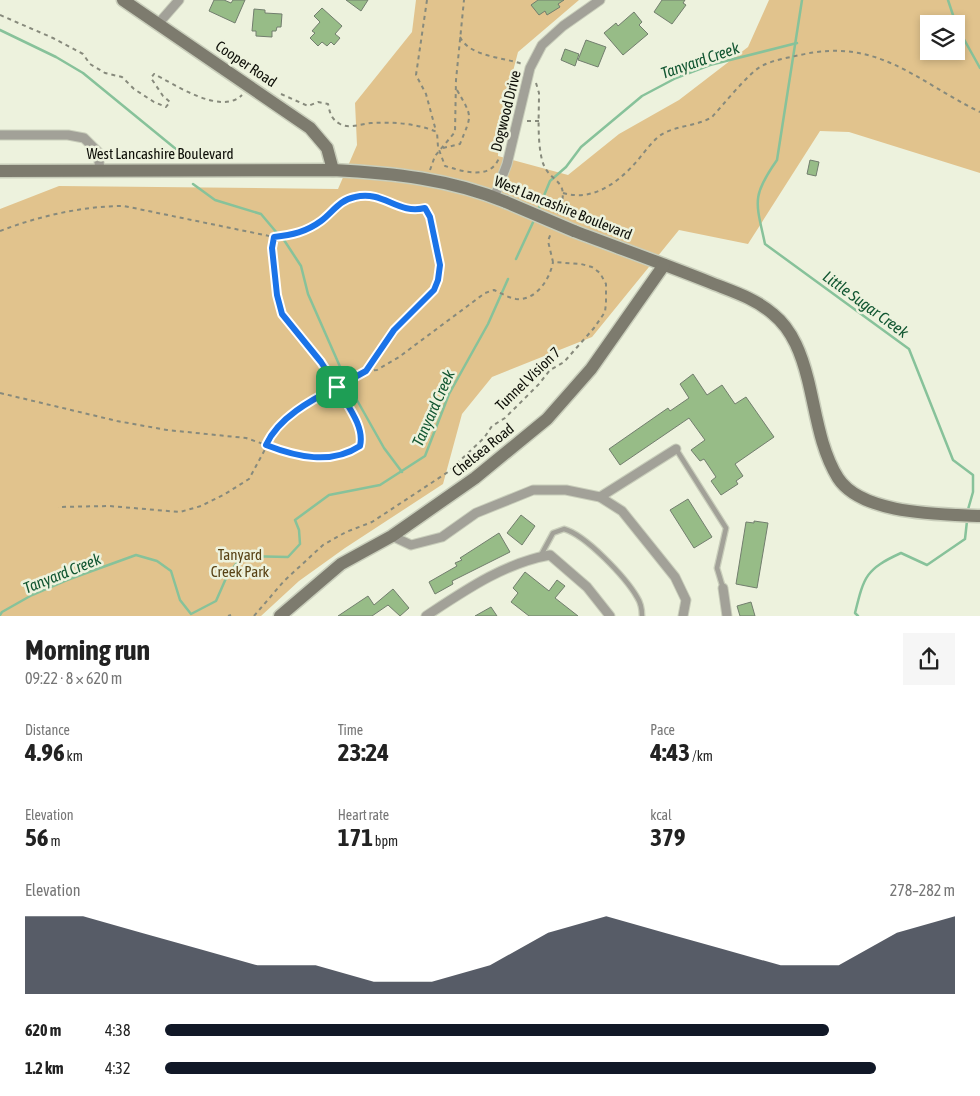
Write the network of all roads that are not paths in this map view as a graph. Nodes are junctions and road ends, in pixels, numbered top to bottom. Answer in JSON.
{"nodes":[{"id":1,"x":123,"y":0,"type":"edge"},
{"id":2,"x":178,"y":0,"type":"edge"},
{"id":3,"x":600,"y":0,"type":"edge"},
{"id":4,"x":158,"y":24,"type":"junction"},
{"id":5,"x":0,"y":135,"type":"edge"},
{"id":6,"x":333,"y":170,"type":"junction"},
{"id":7,"x":0,"y":171,"type":"edge"},
{"id":8,"x":100,"y":171,"type":"junction"},
{"id":9,"x":500,"y":200,"type":"junction"},
{"id":10,"x":664,"y":265,"type":"junction"},
{"id":11,"x":676,"y":449,"type":"joint"},
{"id":12,"x":600,"y":497,"type":"junction"},
{"id":13,"x":980,"y":516,"type":"edge"},
{"id":14,"x":392,"y":536,"type":"junction"},
{"id":15,"x":540,"y":557,"type":"junction"},
{"id":16,"x":723,"y":588,"type":"joint"},
{"id":17,"x":280,"y":616,"type":"edge"},
{"id":18,"x":426,"y":616,"type":"edge"},
{"id":19,"x":610,"y":616,"type":"edge"},
{"id":20,"x":642,"y":616,"type":"edge"},
{"id":21,"x":683,"y":616,"type":"edge"},
{"id":22,"x":727,"y":616,"type":"edge"}],
"edges":[{"from":1,"to":4,"type":"main road","name":"Cooper Road"},
{"from":2,"to":4,"type":"street"},
{"from":3,"to":9,"type":"street","name":"Dogwood Drive"},
{"from":4,"to":6,"type":"main road","name":"Cooper Road"},
{"from":5,"to":8,"type":"street"},
{"from":6,"to":8,"type":"main road","name":"West Lancashire Boulevard"},
{"from":6,"to":9,"type":"main road","name":"West Lancashire Boulevard"},
{"from":7,"to":8,"type":"main road","name":"West Lancashire Boulevard"},
{"from":9,"to":10,"type":"main road","name":"West Lancashire Boulevard","bridge":true},
{"from":10,"to":13,"type":"main road","name":"West Lancashire Boulevard"},
{"from":10,"to":14,"type":"main road","name":"Chelsea Road"},
{"from":11,"to":12,"type":"street"},
{"from":11,"to":16,"type":"lane"},
{"from":12,"to":14,"type":"street"},
{"from":12,"to":21,"type":"street"},
{"from":14,"to":17,"type":"main road","name":"Chelsea Road"},
{"from":15,"to":18,"type":"street"},
{"from":15,"to":19,"type":"street"},
{"from":15,"to":20,"type":"lane"},
{"from":16,"to":22,"type":"street"}]}
